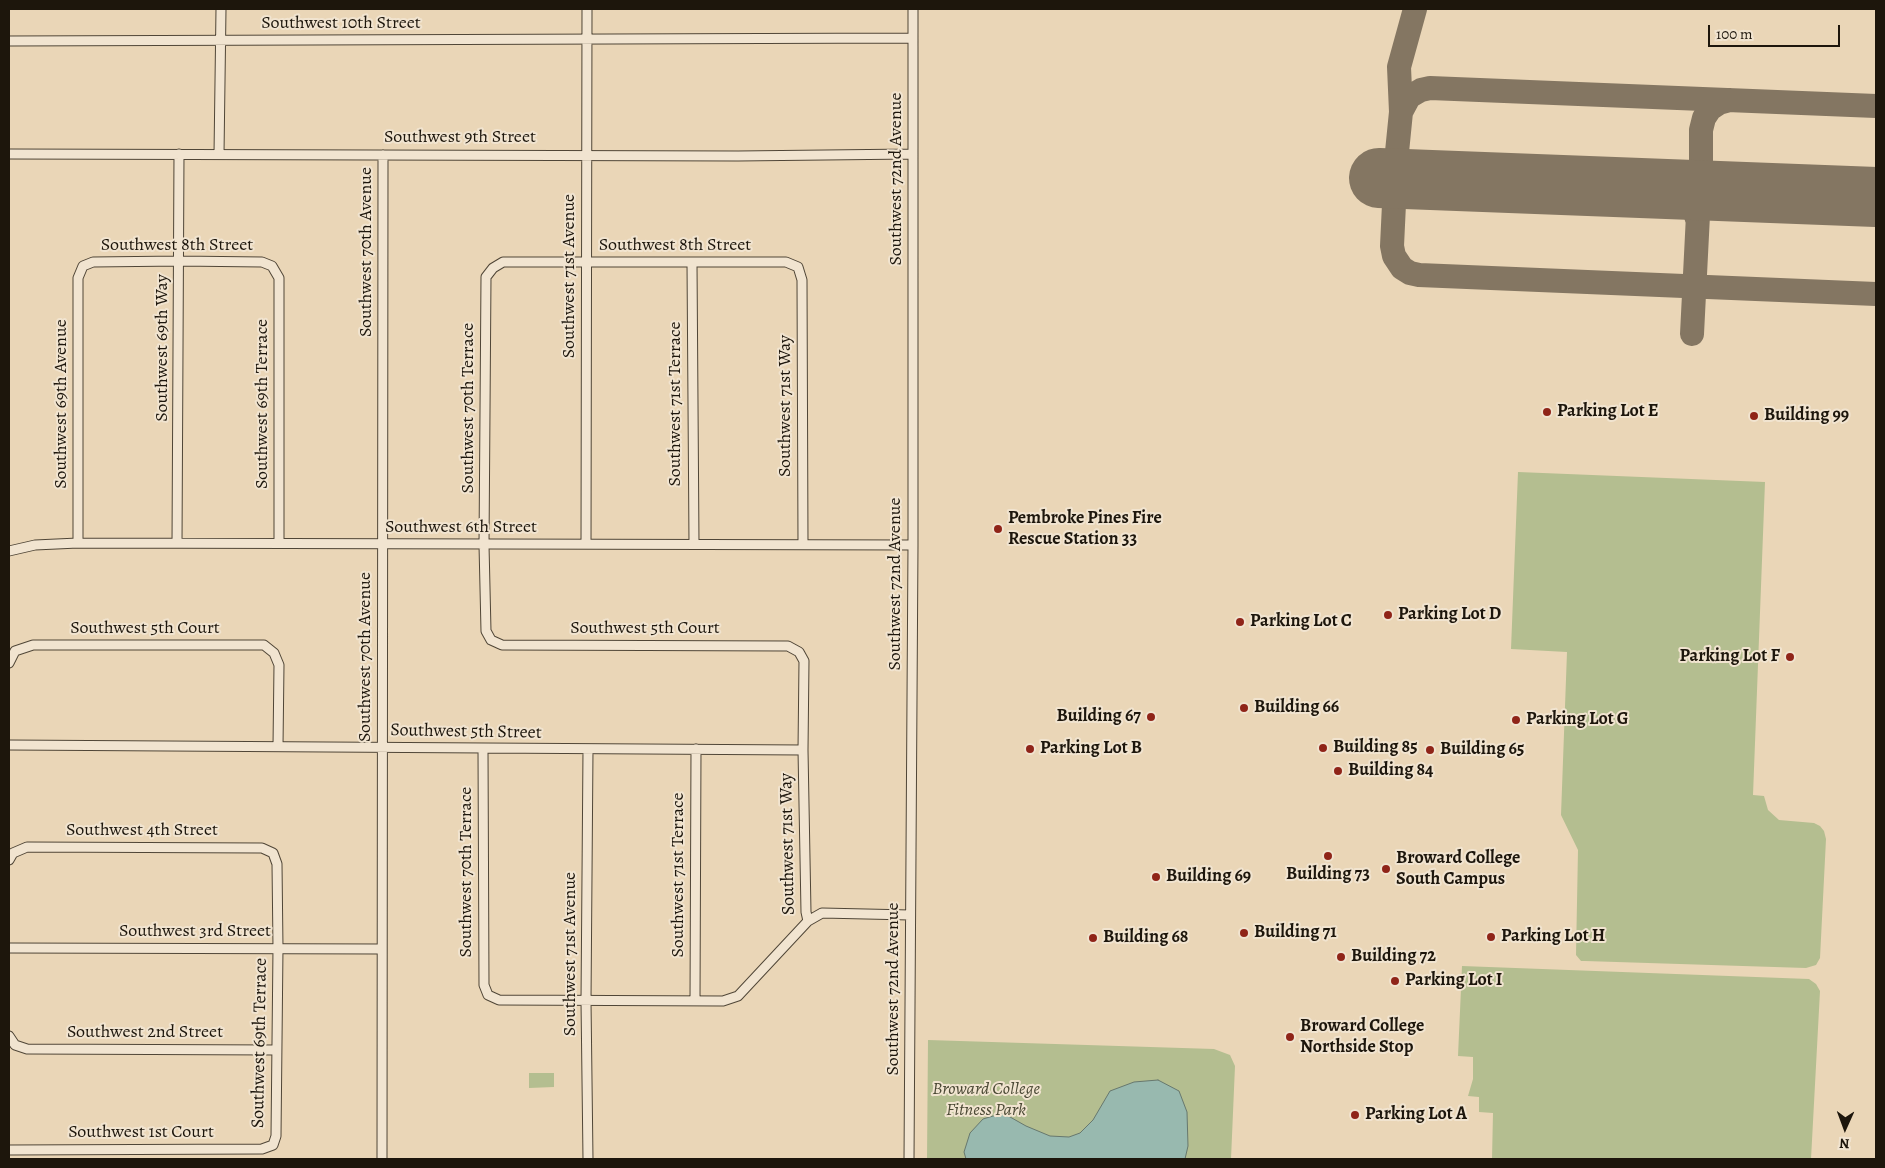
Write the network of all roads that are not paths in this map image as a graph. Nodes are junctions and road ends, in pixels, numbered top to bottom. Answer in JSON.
{"nodes":[{"id":1,"x":220,"y":9,"type":"edge"},
{"id":2,"x":587,"y":9,"type":"edge"},
{"id":3,"x":913,"y":9,"type":"edge"},
{"id":4,"x":912,"y":38,"type":"junction"},
{"id":5,"x":221,"y":40,"type":"junction"},
{"id":6,"x":587,"y":40,"type":"junction"},
{"id":7,"x":9,"y":41,"type":"edge"},
{"id":8,"x":9,"y":154,"type":"edge"},
{"id":9,"x":179,"y":154,"type":"junction"},
{"id":10,"x":219,"y":154,"type":"junction"},
{"id":11,"x":587,"y":154,"type":"junction"},
{"id":12,"x":912,"y":154,"type":"junction"},
{"id":13,"x":383,"y":155,"type":"junction"},
{"id":14,"x":180,"y":261,"type":"junction"},
{"id":15,"x":586,"y":262,"type":"junction"},
{"id":16,"x":692,"y":263,"type":"junction"},
{"id":17,"x":83,"y":266,"type":"joint"},
{"id":18,"x":272,"y":266,"type":"joint"},
{"id":19,"x":798,"y":267,"type":"joint"},
{"id":20,"x":493,"y":268,"type":"joint"},
{"id":21,"x":78,"y":543,"type":"junction"},
{"id":22,"x":177,"y":543,"type":"junction"},
{"id":23,"x":279,"y":543,"type":"junction"},
{"id":24,"x":586,"y":543,"type":"junction"},
{"id":25,"x":383,"y":544,"type":"junction"},
{"id":26,"x":484,"y":544,"type":"junction"},
{"id":27,"x":694,"y":544,"type":"junction"},
{"id":28,"x":803,"y":544,"type":"junction"},
{"id":29,"x":913,"y":545,"type":"junction"},
{"id":30,"x":9,"y":551,"type":"edge"},
{"id":31,"x":491,"y":640,"type":"joint"},
{"id":32,"x":799,"y":652,"type":"joint"},
{"id":33,"x":9,"y":663,"type":"edge"},
{"id":34,"x":9,"y":745,"type":"edge"},
{"id":35,"x":278,"y":746,"type":"junction"},
{"id":36,"x":382,"y":746,"type":"junction"},
{"id":37,"x":483,"y":749,"type":"junction"},
{"id":38,"x":696,"y":749,"type":"junction"},
{"id":39,"x":588,"y":750,"type":"junction"},
{"id":40,"x":802,"y":750,"type":"junction"},
{"id":41,"x":273,"y":853,"type":"joint"},
{"id":42,"x":11,"y":856,"type":"edge"},
{"id":43,"x":910,"y":915,"type":"junction"},
{"id":44,"x":808,"y":921,"type":"junction"},
{"id":45,"x":9,"y":948,"type":"edge"},
{"id":46,"x":278,"y":948,"type":"junction"},
{"id":47,"x":381,"y":948,"type":"junction"},
{"id":48,"x":488,"y":995,"type":"joint"},
{"id":49,"x":586,"y":1001,"type":"junction"},
{"id":50,"x":695,"y":1001,"type":"junction"},
{"id":51,"x":9,"y":1036,"type":"edge"},
{"id":52,"x":276,"y":1050,"type":"junction"},
{"id":53,"x":273,"y":1145,"type":"joint"},
{"id":54,"x":9,"y":1150,"type":"edge"},
{"id":55,"x":382,"y":1159,"type":"edge"},
{"id":56,"x":588,"y":1159,"type":"edge"},
{"id":57,"x":909,"y":1159,"type":"edge"}],
"edges":[{"from":1,"to":5,"type":"street"},
{"from":2,"to":6,"type":"street","name":"Southwest 71st Avenue"},
{"from":3,"to":4,"type":"street","name":"Southwest 72nd Avenue"},
{"from":4,"to":6,"type":"street","name":"Southwest 10th Street"},
{"from":4,"to":12,"type":"street","name":"Southwest 72nd Avenue"},
{"from":5,"to":6,"type":"street","name":"Southwest 10th Street"},
{"from":5,"to":7,"type":"street","name":"Southwest 10th Street"},
{"from":5,"to":10,"type":"street"},
{"from":6,"to":11,"type":"street","name":"Southwest 71st Avenue"},
{"from":8,"to":9,"type":"street","name":"Southwest 9th Street"},
{"from":9,"to":10,"type":"street","name":"Southwest 9th Street"},
{"from":9,"to":14,"type":"street","name":"Southwest 69th Way"},
{"from":10,"to":13,"type":"street","name":"Southwest 9th Street"},
{"from":11,"to":12,"type":"street","name":"Southwest 9th Street"},
{"from":11,"to":13,"type":"street","name":"Southwest 9th Street"},
{"from":11,"to":15,"type":"street","name":"Southwest 71st Avenue"},
{"from":12,"to":29,"type":"street","name":"Southwest 72nd Avenue"},
{"from":13,"to":25,"type":"street","name":"Southwest 70th Avenue"},
{"from":14,"to":17,"type":"street","name":"Southwest 8th Street"},
{"from":14,"to":18,"type":"street","name":"Southwest 8th Street"},
{"from":14,"to":22,"type":"street","name":"Southwest 69th Way"},
{"from":15,"to":16,"type":"street","name":"Southwest 8th Street"},
{"from":15,"to":20,"type":"street","name":"Southwest 8th Street"},
{"from":15,"to":24,"type":"street","name":"Southwest 71st Avenue"},
{"from":16,"to":19,"type":"street","name":"Southwest 8th Street"},
{"from":16,"to":27,"type":"street","name":"Southwest 71st Terrace"},
{"from":17,"to":21,"type":"street","name":"Southwest 69th Avenue"},
{"from":18,"to":23,"type":"street","name":"Southwest 69th Terrace"},
{"from":19,"to":28,"type":"street","name":"Southwest 71st Way"},
{"from":20,"to":26,"type":"street","name":"Southwest 70th Terrace"},
{"from":21,"to":22,"type":"street","name":"Southwest 6th Street"},
{"from":21,"to":30,"type":"street","name":"Southwest 6th Street"},
{"from":22,"to":23,"type":"street","name":"Southwest 6th Street"},
{"from":23,"to":25,"type":"street","name":"Southwest 6th Street"},
{"from":24,"to":26,"type":"street","name":"Southwest 6th Street"},
{"from":24,"to":27,"type":"street","name":"Southwest 6th Street"},
{"from":25,"to":26,"type":"street","name":"Southwest 6th Street"},
{"from":25,"to":36,"type":"street","name":"Southwest 70th Avenue"},
{"from":26,"to":31,"type":"street","name":"Southwest 70th Terrace"},
{"from":27,"to":28,"type":"street","name":"Southwest 6th Street"},
{"from":28,"to":29,"type":"street","name":"Southwest 6th Street"},
{"from":29,"to":43,"type":"street","name":"Southwest 72nd Avenue"},
{"from":31,"to":32,"type":"street","name":"Southwest 5th Court"},
{"from":32,"to":40,"type":"street","name":"Southwest 71st Way"},
{"from":33,"to":35,"type":"street","name":"Southwest 5th Court"},
{"from":34,"to":35,"type":"street","name":"Southwest 5th Street"},
{"from":35,"to":36,"type":"street","name":"Southwest 5th Street"},
{"from":36,"to":37,"type":"street","name":"Southwest 5th Street"},
{"from":36,"to":47,"type":"street","name":"Southwest 70th Avenue"},
{"from":37,"to":39,"type":"street","name":"Southwest 5th Street"},
{"from":37,"to":48,"type":"street","name":"Southwest 70th Terrace"},
{"from":38,"to":39,"type":"street","name":"Southwest 5th Street"},
{"from":38,"to":40,"type":"street","name":"Southwest 5th Street"},
{"from":38,"to":50,"type":"street","name":"Southwest 71st Terrace"},
{"from":39,"to":49,"type":"street","name":"Southwest 71st Avenue"},
{"from":40,"to":44,"type":"street","name":"Southwest 71st Way"},
{"from":41,"to":42,"type":"street","name":"Southwest 4th Street"},
{"from":41,"to":46,"type":"street","name":"Southwest 69th Terrace"},
{"from":43,"to":44,"type":"street"},
{"from":43,"to":57,"type":"street","name":"Southwest 72nd Avenue"},
{"from":44,"to":50,"type":"street","name":"Southwest 71st Way"},
{"from":45,"to":46,"type":"street","name":"Southwest 3rd Street"},
{"from":46,"to":47,"type":"street","name":"Southwest 3rd Street"},
{"from":46,"to":52,"type":"street","name":"Southwest 69th Terrace"},
{"from":47,"to":55,"type":"street","name":"Southwest 70th Avenue"},
{"from":48,"to":49,"type":"street","name":"Southwest 71st Way"},
{"from":49,"to":50,"type":"street","name":"Southwest 71st Way"},
{"from":49,"to":56,"type":"street","name":"Southwest 71st Avenue"},
{"from":51,"to":52,"type":"street","name":"Southwest 2nd Street"},
{"from":52,"to":53,"type":"street","name":"Southwest 69th Terrace"},
{"from":53,"to":54,"type":"street","name":"Southwest 1st Court"}]}
